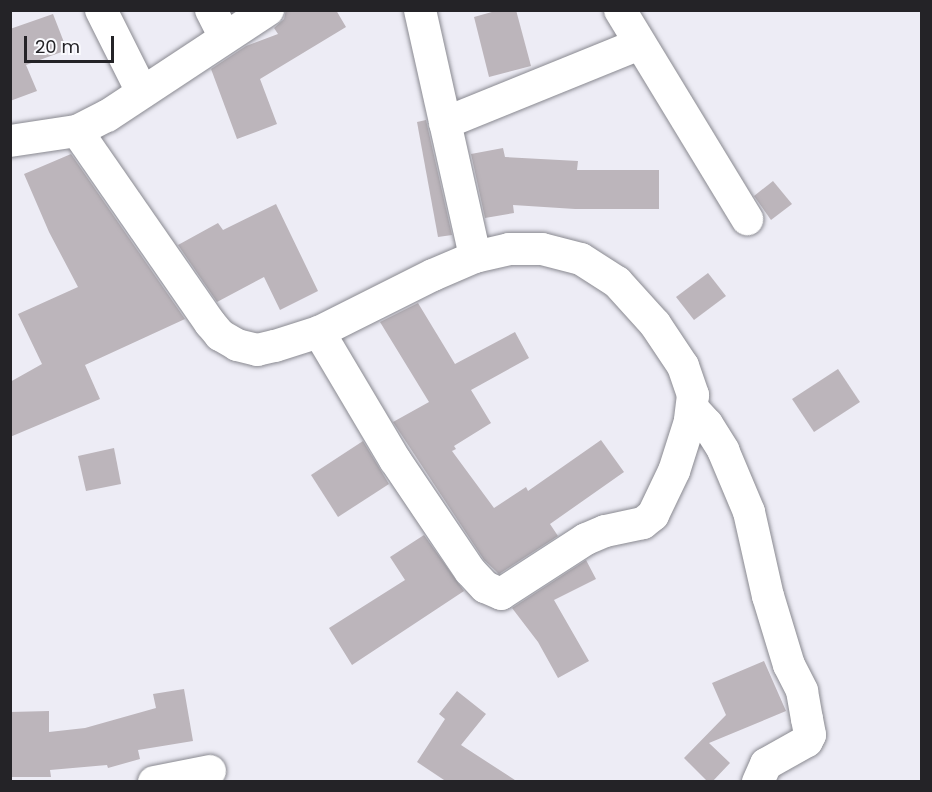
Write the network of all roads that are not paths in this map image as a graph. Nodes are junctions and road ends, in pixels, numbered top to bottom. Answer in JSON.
{"nodes":[{"id":1,"x":101,"y":10,"type":"edge"},
{"id":2,"x":268,"y":10,"type":"edge"},
{"id":3,"x":420,"y":10,"type":"edge"},
{"id":4,"x":620,"y":10,"type":"edge"},
{"id":5,"x":218,"y":24,"type":"edge"},
{"id":6,"x":640,"y":44,"type":"junction"},
{"id":7,"x":142,"y":92,"type":"junction"},
{"id":8,"x":445,"y":123,"type":"junction"},
{"id":9,"x":77,"y":131,"type":"junction"},
{"id":10,"x":10,"y":141,"type":"edge"},
{"id":11,"x":747,"y":219,"type":"dead end"},
{"id":12,"x":475,"y":258,"type":"junction"},
{"id":13,"x":318,"y":332,"type":"junction"},
{"id":14,"x":692,"y":408,"type":"junction"},
{"id":15,"x":210,"y":771,"type":"dead end"},
{"id":16,"x":154,"y":782,"type":"edge"},
{"id":17,"x":758,"y":782,"type":"edge"}],
"edges":[{"from":1,"to":7,"type":"street"},
{"from":2,"to":5,"type":"street"},
{"from":3,"to":8,"type":"street"},
{"from":4,"to":6,"type":"street"},
{"from":5,"to":7,"type":"street"},
{"from":6,"to":8,"type":"street"},
{"from":6,"to":11,"type":"street"},
{"from":7,"to":9,"type":"street"},
{"from":8,"to":12,"type":"street"},
{"from":9,"to":10,"type":"street"},
{"from":9,"to":13,"type":"street"},
{"from":12,"to":13,"type":"street"},
{"from":12,"to":14,"type":"street"},
{"from":13,"to":14,"type":"street"},
{"from":14,"to":17,"type":"street"},
{"from":15,"to":16,"type":"street"}]}
